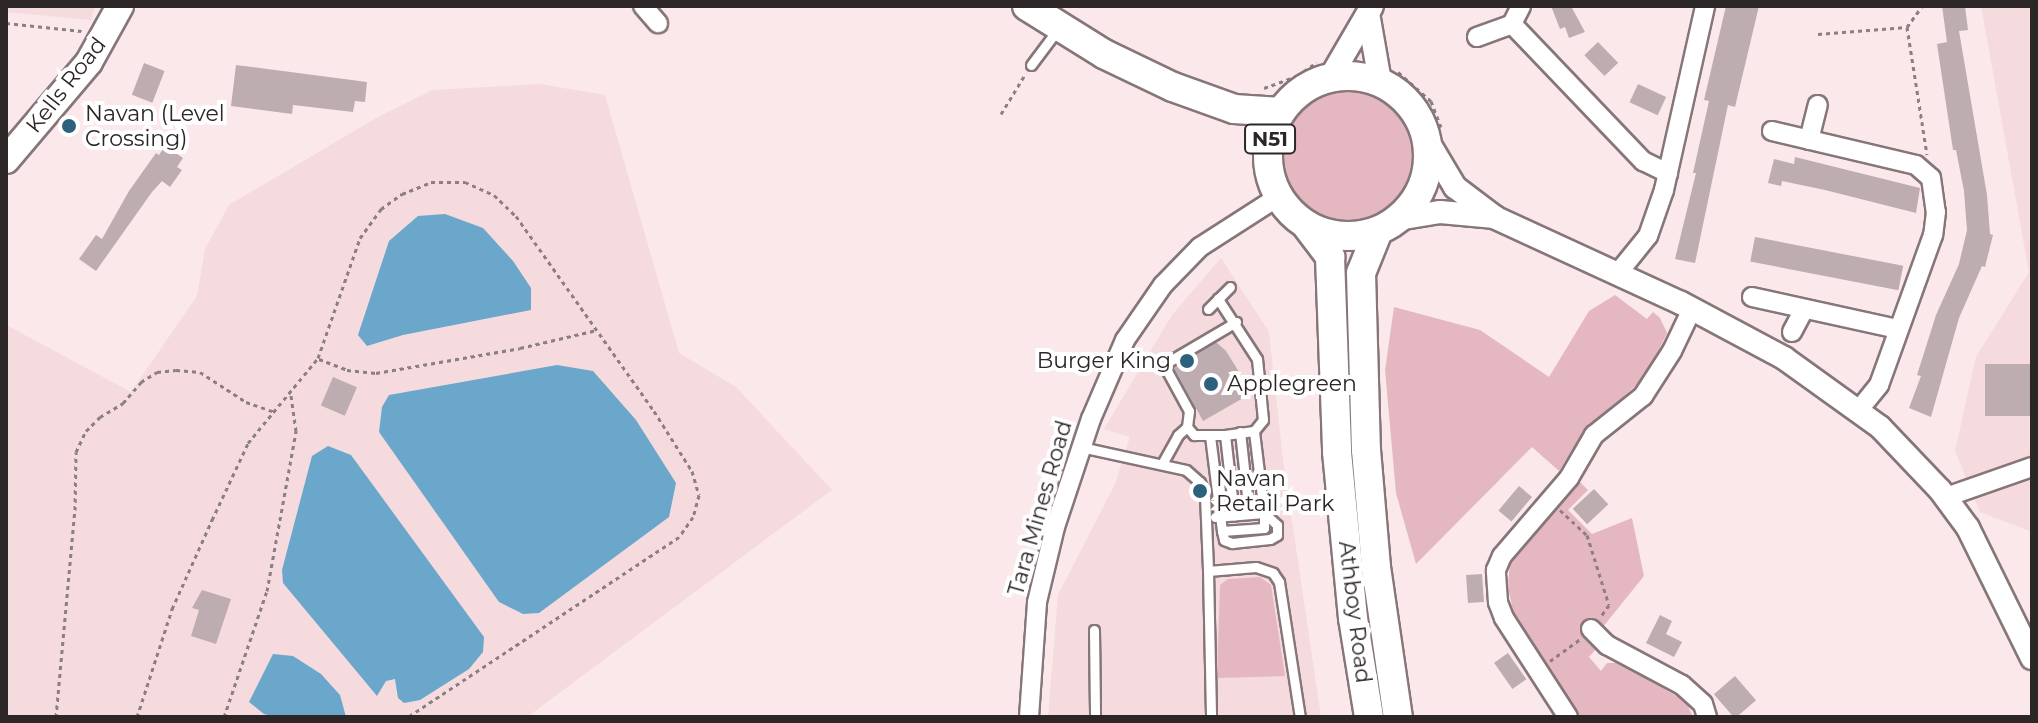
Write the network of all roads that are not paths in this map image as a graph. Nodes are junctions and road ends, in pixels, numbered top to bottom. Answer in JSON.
{"nodes":[{"id":1,"x":120,"y":6,"type":"edge"},
{"id":2,"x":643,"y":6,"type":"edge"},
{"id":3,"x":1027,"y":6,"type":"edge"},
{"id":4,"x":1521,"y":6,"type":"edge"},
{"id":5,"x":1705,"y":6,"type":"edge"},
{"id":6,"x":1370,"y":10,"type":"edge"},
{"id":7,"x":658,"y":23,"type":"dead end"},
{"id":8,"x":1512,"y":24,"type":"junction"},
{"id":9,"x":1059,"y":27,"type":"junction"},
{"id":10,"x":1477,"y":37,"type":"dead end"},
{"id":11,"x":1031,"y":65,"type":"road end"},
{"id":12,"x":1385,"y":72,"type":"junction"},
{"id":13,"x":1330,"y":78,"type":"junction"},
{"id":14,"x":1818,"y":105,"type":"dead end"},
{"id":15,"x":1234,"y":109,"type":"junction"},
{"id":16,"x":1281,"y":112,"type":"junction"},
{"id":17,"x":1772,"y":131,"type":"dead end"},
{"id":18,"x":1435,"y":136,"type":"junction"},
{"id":19,"x":1809,"y":140,"type":"junction"},
{"id":20,"x":1268,"y":154,"type":"junction"},
{"id":21,"x":6,"y":160,"type":"edge"},
{"id":22,"x":1668,"y":173,"type":"junction"},
{"id":23,"x":1278,"y":197,"type":"junction"},
{"id":24,"x":1496,"y":218,"type":"junction"},
{"id":25,"x":1388,"y":225,"type":"junction"},
{"id":26,"x":1307,"y":226,"type":"junction"},
{"id":27,"x":1618,"y":273,"type":"junction"},
{"id":28,"x":1230,"y":287,"type":"dead end"},
{"id":29,"x":1752,"y":297,"type":"dead end"},
{"id":30,"x":1218,"y":299,"type":"junction"},
{"id":31,"x":1208,"y":309,"type":"dead end"},
{"id":32,"x":1804,"y":309,"type":"junction"},
{"id":33,"x":1698,"y":312,"type":"junction"},
{"id":34,"x":1236,"y":322,"type":"junction"},
{"id":35,"x":1898,"y":329,"type":"junction"},
{"id":36,"x":1792,"y":332,"type":"dead end"},
{"id":37,"x":1859,"y":410,"type":"junction"},
{"id":38,"x":1187,"y":427,"type":"junction"},
{"id":39,"x":1254,"y":431,"type":"junction"},
{"id":40,"x":1240,"y":432,"type":"junction"},
{"id":41,"x":1225,"y":435,"type":"junction"},
{"id":42,"x":1210,"y":436,"type":"junction"},
{"id":43,"x":1081,"y":447,"type":"junction"},
{"id":44,"x":1162,"y":464,"type":"junction"},
{"id":45,"x":2032,"y":467,"type":"edge"},
{"id":46,"x":1946,"y":497,"type":"junction"},
{"id":47,"x":1264,"y":513,"type":"junction"},
{"id":48,"x":1249,"y":514,"type":"junction"},
{"id":49,"x":1234,"y":515,"type":"junction"},
{"id":50,"x":1220,"y":517,"type":"junction"},
{"id":51,"x":1206,"y":518,"type":"junction"},
{"id":52,"x":1222,"y":531,"type":"junction"},
{"id":53,"x":1208,"y":571,"type":"junction"},
{"id":54,"x":1591,"y":629,"type":"road end"},
{"id":55,"x":1094,"y":630,"type":"dead end"},
{"id":56,"x":2032,"y":658,"type":"edge"},
{"id":57,"x":1029,"y":717,"type":"edge"},
{"id":58,"x":1095,"y":717,"type":"edge"},
{"id":59,"x":1211,"y":717,"type":"edge"},
{"id":60,"x":1300,"y":717,"type":"edge"},
{"id":61,"x":1369,"y":717,"type":"edge"},
{"id":62,"x":1398,"y":717,"type":"edge"},
{"id":63,"x":1568,"y":717,"type":"edge"},
{"id":64,"x":1707,"y":717,"type":"edge"}],
"edges":[{"from":1,"to":21,"type":"main road","name":"Kells Road"},
{"from":2,"to":7,"type":"street"},
{"from":3,"to":9,"type":"main road","number":"N51"},
{"from":4,"to":8,"type":"street"},
{"from":5,"to":22,"type":"street"},
{"from":6,"to":12,"type":"street"},
{"from":6,"to":13,"type":"street"},
{"from":8,"to":10,"type":"street"},
{"from":8,"to":22,"type":"street"},
{"from":9,"to":11,"type":"lane"},
{"from":9,"to":15,"type":"main road","number":"N51"},
{"from":12,"to":13,"type":"main road"},
{"from":12,"to":18,"type":"main road"},
{"from":13,"to":16,"type":"main road","number":"N51"},
{"from":14,"to":19,"type":"street"},
{"from":15,"to":16,"type":"main road","number":"N51"},
{"from":15,"to":20,"type":"main road","number":"N51"},
{"from":16,"to":20,"type":"main road","number":"N51"},
{"from":17,"to":19,"type":"street"},
{"from":18,"to":24,"type":"street"},
{"from":18,"to":25,"type":"main road"},
{"from":19,"to":35,"type":"street"},
{"from":20,"to":23,"type":"main road","number":"N51"},
{"from":22,"to":27,"type":"street"},
{"from":23,"to":26,"type":"main road"},
{"from":23,"to":43,"type":"street","name":"Tara Mines Road"},
{"from":24,"to":25,"type":"street"},
{"from":24,"to":27,"type":"street"},
{"from":25,"to":26,"type":"main road"},
{"from":25,"to":62,"type":"main road","name":"Athboy Road"},
{"from":26,"to":61,"type":"main road","name":"Athboy Road"},
{"from":27,"to":33,"type":"street"},
{"from":28,"to":30,"type":"lane"},
{"from":29,"to":32,"type":"street"},
{"from":30,"to":31,"type":"lane"},
{"from":30,"to":34,"type":"lane"},
{"from":32,"to":35,"type":"street"},
{"from":32,"to":36,"type":"street"},
{"from":33,"to":37,"type":"street"},
{"from":33,"to":63,"type":"street"},
{"from":34,"to":38,"type":"lane"},
{"from":34,"to":39,"type":"lane"},
{"from":35,"to":37,"type":"street"},
{"from":37,"to":46,"type":"street"},
{"from":38,"to":42,"type":"lane"},
{"from":38,"to":44,"type":"lane"},
{"from":39,"to":40,"type":"lane"},
{"from":39,"to":47,"type":"lane"},
{"from":40,"to":41,"type":"lane"},
{"from":40,"to":48,"type":"lane"},
{"from":41,"to":42,"type":"lane"},
{"from":41,"to":49,"type":"lane"},
{"from":42,"to":50,"type":"lane"},
{"from":43,"to":44,"type":"lane"},
{"from":43,"to":57,"type":"street","name":"Tara Mines Road"},
{"from":44,"to":51,"type":"lane"},
{"from":45,"to":46,"type":"street"},
{"from":46,"to":56,"type":"street"},
{"from":47,"to":48,"type":"lane"},
{"from":47,"to":52,"type":"lane"},
{"from":47,"to":52,"type":"lane"},
{"from":48,"to":49,"type":"lane"},
{"from":49,"to":50,"type":"lane"},
{"from":50,"to":51,"type":"lane"},
{"from":50,"to":52,"type":"lane"},
{"from":51,"to":53,"type":"lane"},
{"from":53,"to":59,"type":"lane"},
{"from":53,"to":60,"type":"lane"},
{"from":54,"to":64,"type":"street"},
{"from":55,"to":58,"type":"lane"}]}
